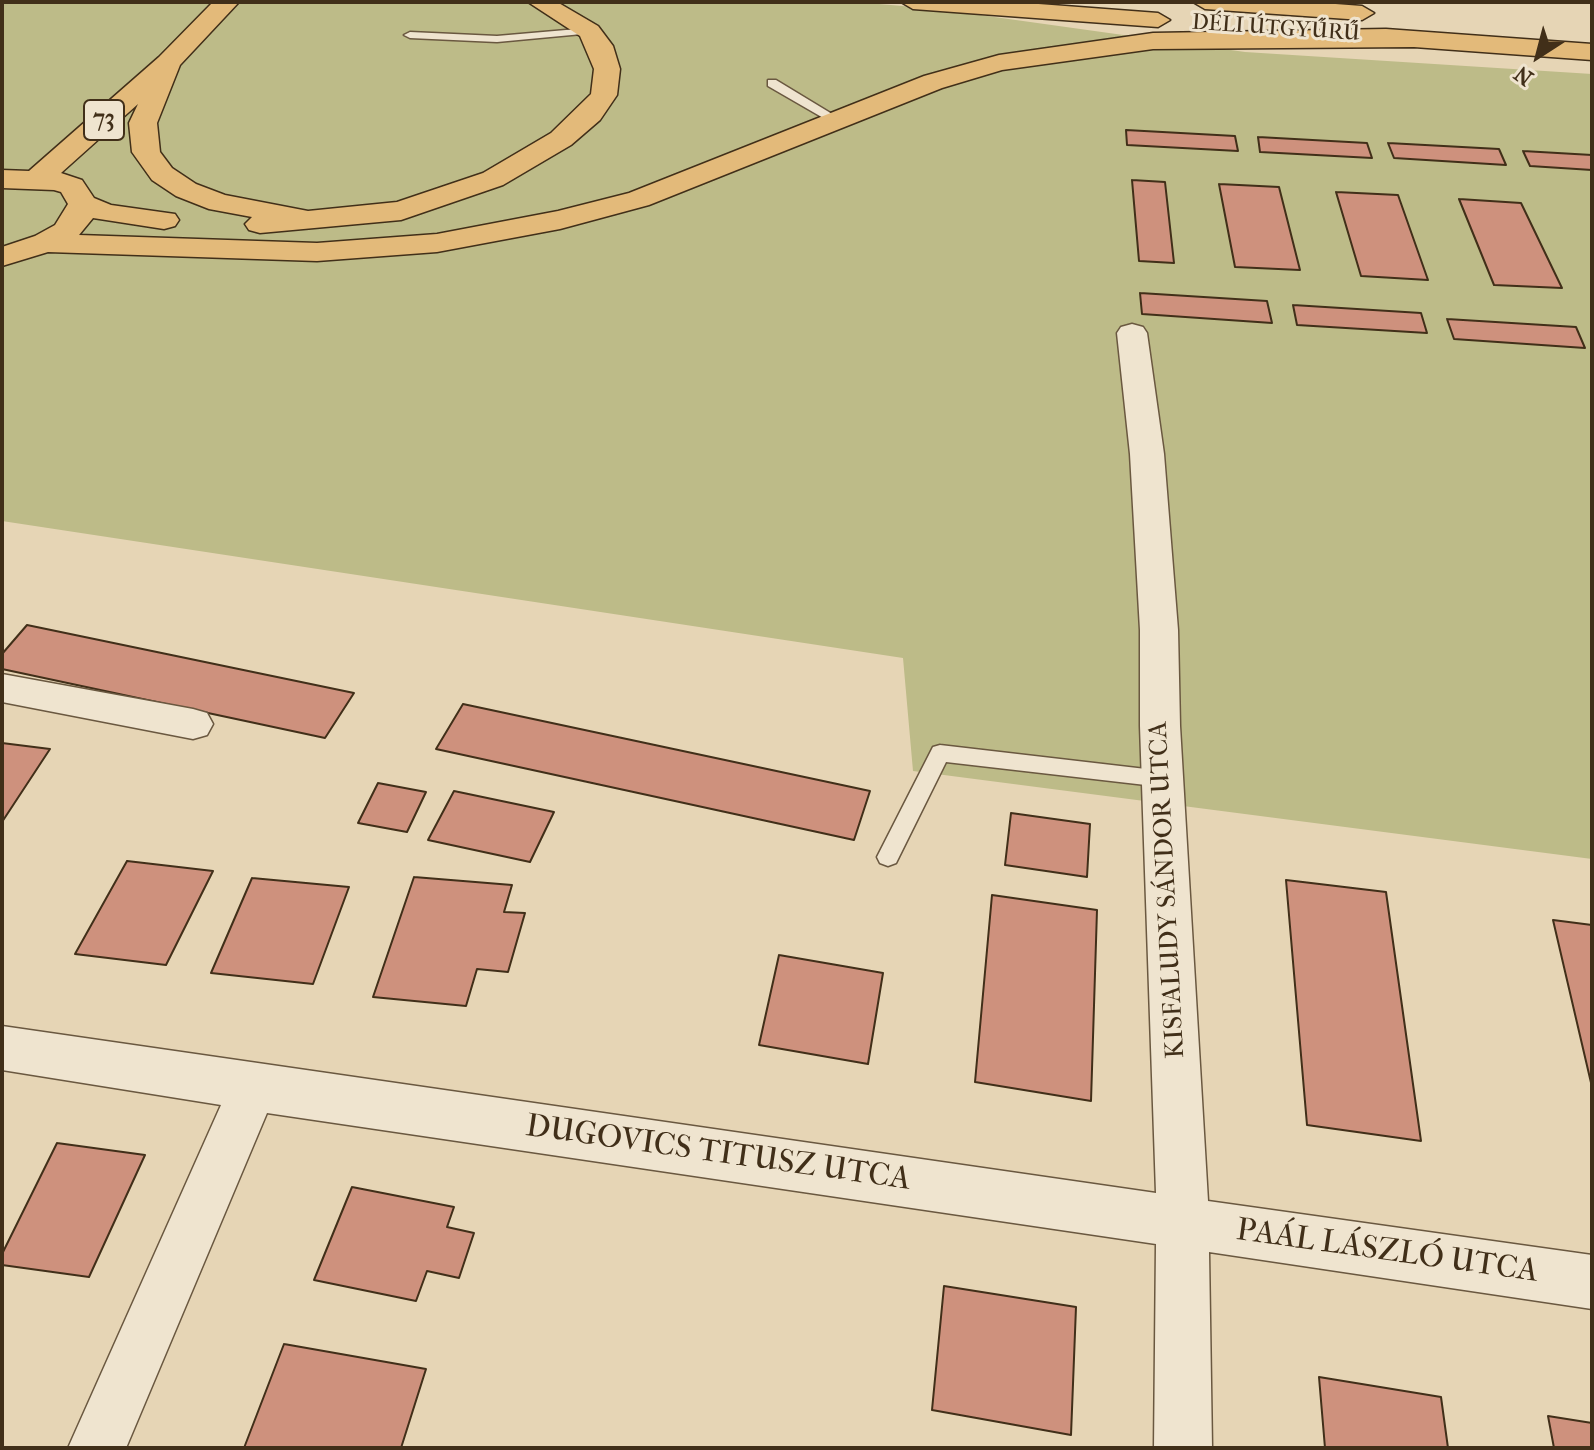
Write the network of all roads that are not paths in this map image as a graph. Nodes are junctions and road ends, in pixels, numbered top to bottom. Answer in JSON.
{"nodes":[{"id":1,"x":227,"y":2,"type":"edge"},
{"id":2,"x":540,"y":2,"type":"edge"},
{"id":3,"x":913,"y":2,"type":"edge"},
{"id":4,"x":1205,"y":2,"type":"edge"},
{"id":5,"x":1252,"y":2,"type":"edge"},
{"id":6,"x":1296,"y":8,"type":"junction"},
{"id":7,"x":1592,"y":29,"type":"edge"},
{"id":8,"x":589,"y":31,"type":"junction"},
{"id":9,"x":410,"y":35,"type":"dead end"},
{"id":10,"x":1414,"y":39,"type":"junction"},
{"id":11,"x":1592,"y":52,"type":"edge"},
{"id":12,"x":168,"y":62,"type":"junction"},
{"id":13,"x":772,"y":83,"type":"dead end"},
{"id":14,"x":836,"y":120,"type":"junction"},
{"id":15,"x":40,"y":177,"type":"junction"},
{"id":16,"x":2,"y":179,"type":"edge"},
{"id":17,"x":83,"y":204,"type":"junction"},
{"id":18,"x":353,"y":219,"type":"junction"},
{"id":19,"x":46,"y":243,"type":"junction"},
{"id":20,"x":2,"y":257,"type":"edge"},
{"id":21,"x":1132,"y":333,"type":"dead end"},
{"id":22,"x":2,"y":688,"type":"edge"},
{"id":23,"x":193,"y":724,"type":"dead end"},
{"id":24,"x":1163,"y":779,"type":"junction"},
{"id":25,"x":888,"y":857,"type":"dead end"},
{"id":26,"x":2,"y":1048,"type":"edge"},
{"id":27,"x":253,"y":1088,"type":"junction"},
{"id":28,"x":1182,"y":1221,"type":"junction"},
{"id":29,"x":1592,"y":1282,"type":"edge"},
{"id":30,"x":97,"y":1448,"type":"edge"},
{"id":31,"x":1183,"y":1448,"type":"edge"}],
"edges":[{"from":1,"to":12,"type":"main road","number":"73"},
{"from":2,"to":8,"type":"main road"},
{"from":3,"to":10,"type":"main road","name":"DÉLI ÚTGYŰRŰ"},
{"from":4,"to":6,"type":"main road","name":"DÉLI ÚTGYŰRŰ"},
{"from":5,"to":6,"type":"main road"},
{"from":6,"to":7,"type":"main road","name":"DÉLI ÚTGYŰRŰ"},
{"from":8,"to":9,"type":"lane"},
{"from":8,"to":18,"type":"main road"},
{"from":10,"to":11,"type":"main road","name":"DÉLI ÚTGYŰRŰ"},
{"from":10,"to":14,"type":"main road"},
{"from":12,"to":15,"type":"main road","number":"73"},
{"from":12,"to":18,"type":"main road"},
{"from":13,"to":14,"type":"lane"},
{"from":14,"to":19,"type":"main road"},
{"from":15,"to":16,"type":"main road"},
{"from":15,"to":17,"type":"main road"},
{"from":17,"to":18,"type":"main road"},
{"from":17,"to":19,"type":"main road"},
{"from":19,"to":20,"type":"main road"},
{"from":21,"to":24,"type":"street","name":"KISFALUDY SÁNDOR UTCA"},
{"from":22,"to":23,"type":"street"},
{"from":24,"to":25,"type":"lane"},
{"from":24,"to":28,"type":"street","name":"KISFALUDY SÁNDOR UTCA"},
{"from":26,"to":27,"type":"street","name":"DUGOVICS TITUSZ UTCA"},
{"from":27,"to":28,"type":"street","name":"DUGOVICS TITUSZ UTCA"},
{"from":27,"to":30,"type":"street"},
{"from":28,"to":29,"type":"street","name":"PAÁL LÁSZLÓ UTCA"},
{"from":28,"to":31,"type":"street","name":"KISFALUDY SÁNDOR UTCA"}]}
